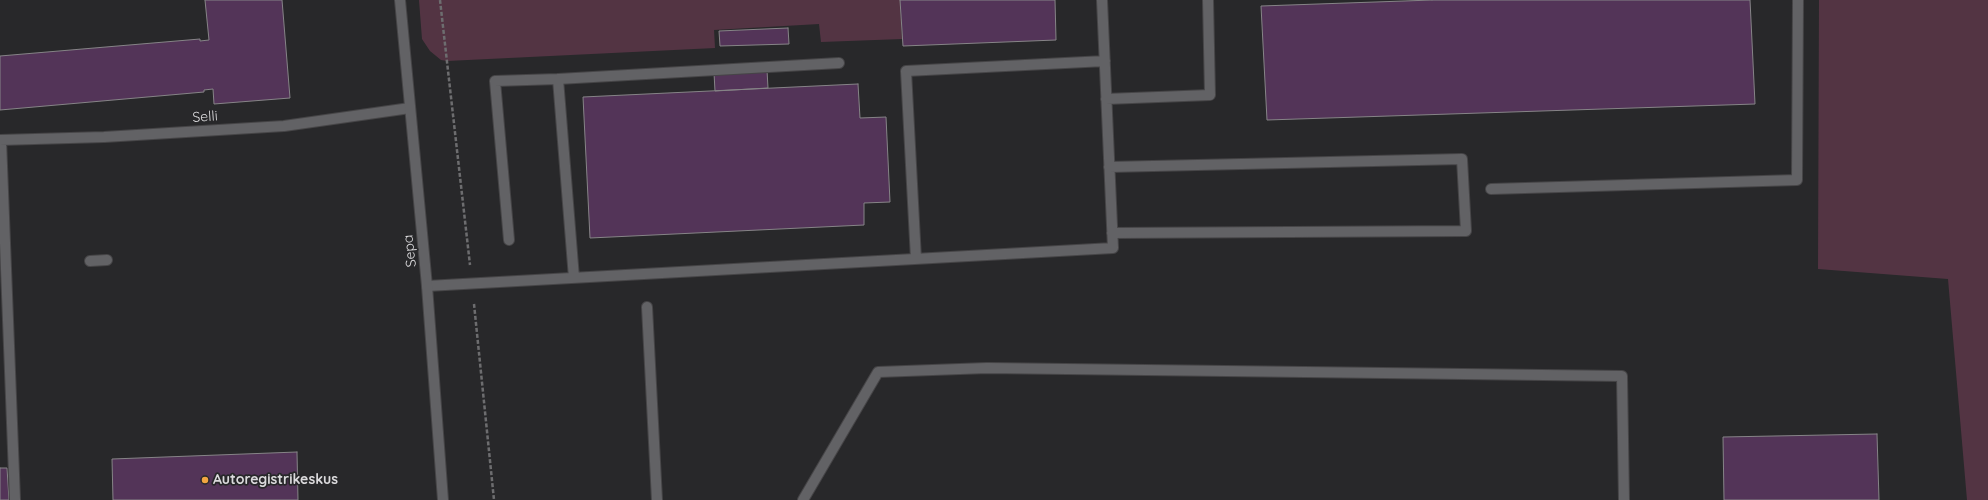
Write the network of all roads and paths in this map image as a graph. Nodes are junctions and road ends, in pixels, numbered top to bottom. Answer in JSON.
{"nodes":[{"id":1,"x":400,"y":0,"type":"edge"},
{"id":2,"x":440,"y":0,"type":"edge"},
{"id":3,"x":1102,"y":0,"type":"edge"},
{"id":4,"x":1208,"y":0,"type":"edge"},
{"id":5,"x":1798,"y":0,"type":"edge"},
{"id":6,"x":1105,"y":61,"type":"junction"},
{"id":7,"x":839,"y":63,"type":"dead end"},
{"id":8,"x":558,"y":79,"type":"junction"},
{"id":9,"x":1106,"y":99,"type":"junction"},
{"id":10,"x":410,"y":108,"type":"junction"},
{"id":11,"x":1,"y":140,"type":"edge"},
{"id":12,"x":1109,"y":167,"type":"junction"},
{"id":13,"x":1491,"y":189,"type":"dead end"},
{"id":14,"x":1112,"y":233,"type":"junction"},
{"id":15,"x":509,"y":240,"type":"dead end"},
{"id":16,"x":916,"y":259,"type":"junction"},
{"id":17,"x":107,"y":260,"type":"dead end"},
{"id":18,"x":90,"y":261,"type":"dead end"},
{"id":19,"x":574,"y":278,"type":"junction"},
{"id":20,"x":472,"y":284,"type":"junction"},
{"id":21,"x":427,"y":286,"type":"junction"},
{"id":22,"x":647,"y":307,"type":"dead end"},
{"id":23,"x":15,"y":500,"type":"edge"},
{"id":24,"x":443,"y":500,"type":"edge"},
{"id":25,"x":494,"y":500,"type":"edge"},
{"id":26,"x":657,"y":500,"type":"edge"},
{"id":27,"x":803,"y":500,"type":"edge"},
{"id":28,"x":1624,"y":500,"type":"edge"}],
"edges":[{"from":1,"to":10,"type":"street","name":"Sepa"},
{"from":2,"to":20,"type":"path"},
{"from":3,"to":6,"type":"street"},
{"from":4,"to":9,"type":"street"},
{"from":5,"to":13,"type":"street"},
{"from":6,"to":9,"type":"street"},
{"from":6,"to":16,"type":"street"},
{"from":7,"to":8,"type":"street"},
{"from":8,"to":15,"type":"street"},
{"from":8,"to":19,"type":"street"},
{"from":9,"to":12,"type":"street"},
{"from":10,"to":11,"type":"street","name":"Selli"},
{"from":10,"to":21,"type":"street","name":"Sepa"},
{"from":11,"to":23,"type":"street"},
{"from":12,"to":14,"type":"street"},
{"from":12,"to":14,"type":"street"},
{"from":14,"to":16,"type":"street"},
{"from":16,"to":19,"type":"street"},
{"from":17,"to":18,"type":"street"},
{"from":19,"to":20,"type":"street"},
{"from":20,"to":21,"type":"street"},
{"from":20,"to":25,"type":"path"},
{"from":21,"to":24,"type":"street","name":"Sepa"},
{"from":22,"to":26,"type":"street"},
{"from":27,"to":28,"type":"street"}]}
